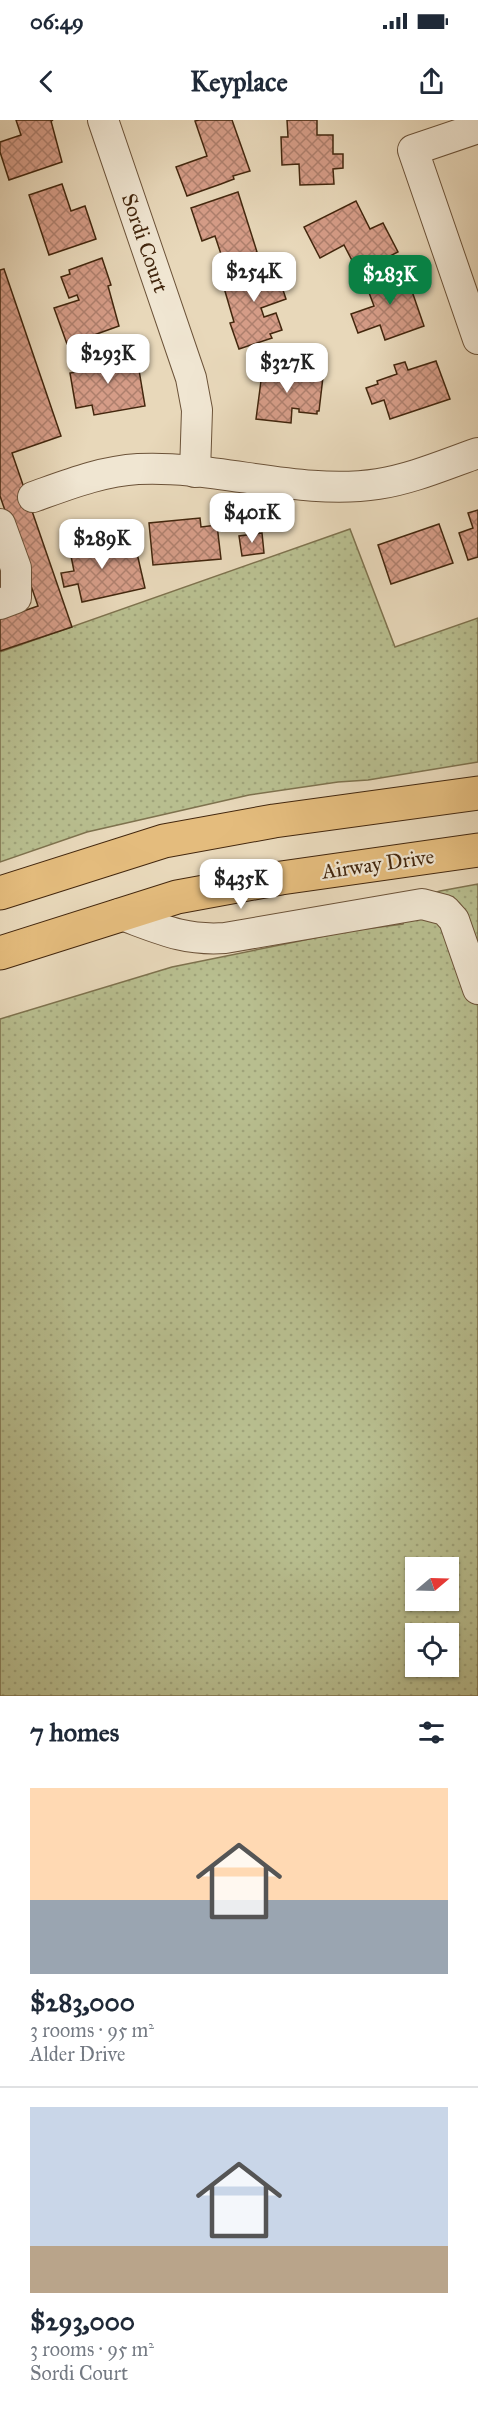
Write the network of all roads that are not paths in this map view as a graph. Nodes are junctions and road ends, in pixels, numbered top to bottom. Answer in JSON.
{"nodes":[{"id":1,"x":104,"y":120,"type":"edge"},
{"id":2,"x":478,"y":128,"type":"edge"},
{"id":3,"x":478,"y":339,"type":"edge"},
{"id":4,"x":478,"y":453,"type":"edge"},
{"id":5,"x":195,"y":472,"type":"junction"},
{"id":6,"x":33,"y":497,"type":"dead end"},
{"id":7,"x":0,"y":524,"type":"edge"},
{"id":8,"x":0,"y":604,"type":"edge"},
{"id":9,"x":478,"y":793,"type":"edge"},
{"id":10,"x":478,"y":850,"type":"edge"},
{"id":11,"x":0,"y":893,"type":"edge"},
{"id":12,"x":119,"y":914,"type":"junction"},
{"id":13,"x":6,"y":952,"type":"edge"},
{"id":14,"x":478,"y":989,"type":"edge"}],
"edges":[{"from":1,"to":5,"type":"street","name":"Sordi Court"},
{"from":2,"to":3,"type":"street"},
{"from":4,"to":5,"type":"street"},
{"from":5,"to":6,"type":"street"},
{"from":7,"to":8,"type":"street"},
{"from":9,"to":11,"type":"main road"},
{"from":10,"to":12,"type":"main road","name":"Airway Drive"},
{"from":12,"to":13,"type":"main road","name":"Airway Drive"},
{"from":12,"to":14,"type":"street"}]}
